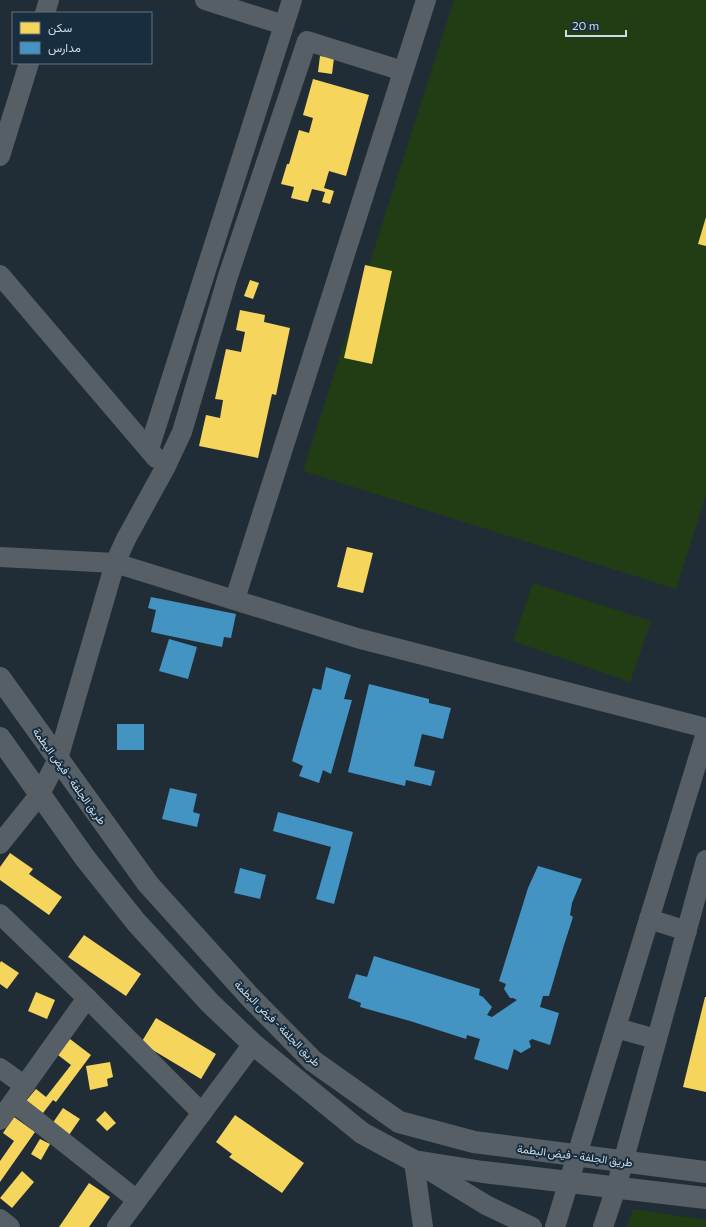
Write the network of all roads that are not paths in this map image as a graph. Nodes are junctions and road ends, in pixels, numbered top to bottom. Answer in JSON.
{"nodes":[{"id":1,"x":49,"y":0,"type":"edge"},
{"id":2,"x":205,"y":0,"type":"edge"},
{"id":3,"x":292,"y":0,"type":"edge"},
{"id":4,"x":426,"y":0,"type":"edge"},
{"id":5,"x":45,"y":12,"type":"edge"},
{"id":6,"x":284,"y":25,"type":"junction"},
{"id":7,"x":29,"y":64,"type":"edge"},
{"id":8,"x":403,"y":71,"type":"junction"},
{"id":9,"x":0,"y":156,"type":"edge"},
{"id":10,"x":0,"y":275,"type":"edge"},
{"id":11,"x":149,"y":449,"type":"junction"},
{"id":12,"x":165,"y":468,"type":"junction"},
{"id":13,"x":0,"y":557,"type":"edge"},
{"id":14,"x":115,"y":563,"type":"junction"},
{"id":15,"x":235,"y":600,"type":"junction"},
{"id":16,"x":0,"y":678,"type":"edge"},
{"id":17,"x":706,"y":728,"type":"edge"},
{"id":18,"x":706,"y":733,"type":"edge"},
{"id":19,"x":0,"y":738,"type":"edge"},
{"id":20,"x":58,"y":759,"type":"junction"},
{"id":21,"x":40,"y":794,"type":"junction"},
{"id":22,"x":0,"y":844,"type":"edge"},
{"id":23,"x":706,"y":860,"type":"edge"},
{"id":24,"x":0,"y":914,"type":"edge"},
{"id":25,"x":649,"y":919,"type":"junction"},
{"id":26,"x":686,"y":931,"type":"junction"},
{"id":27,"x":87,"y":998,"type":"junction"},
{"id":28,"x":616,"y":1028,"type":"junction"},
{"id":29,"x":656,"y":1039,"type":"junction"},
{"id":30,"x":253,"y":1044,"type":"junction"},
{"id":31,"x":0,"y":1068,"type":"edge"},
{"id":32,"x":25,"y":1086,"type":"junction"},
{"id":33,"x":13,"y":1102,"type":"junction"},
{"id":34,"x":202,"y":1113,"type":"junction"},
{"id":35,"x":0,"y":1120,"type":"edge"},
{"id":36,"x":577,"y":1156,"type":"junction"},
{"id":37,"x":414,"y":1161,"type":"junction"},
{"id":38,"x":623,"y":1162,"type":"junction"},
{"id":39,"x":706,"y":1172,"type":"edge"},
{"id":40,"x":569,"y":1182,"type":"junction"},
{"id":41,"x":616,"y":1188,"type":"junction"},
{"id":42,"x":706,"y":1198,"type":"edge"},
{"id":43,"x":137,"y":1200,"type":"junction"},
{"id":44,"x":0,"y":1219,"type":"edge"},
{"id":45,"x":10,"y":1227,"type":"edge"},
{"id":46,"x":117,"y":1227,"type":"edge"},
{"id":47,"x":423,"y":1227,"type":"edge"},
{"id":48,"x":532,"y":1227,"type":"edge"},
{"id":49,"x":554,"y":1227,"type":"edge"},
{"id":50,"x":603,"y":1227,"type":"edge"}],
"edges":[{"from":1,"to":5,"type":"street"},
{"from":2,"to":6,"type":"street"},
{"from":3,"to":6,"type":"street"},
{"from":4,"to":8,"type":"street"},
{"from":6,"to":11,"type":"street"},
{"from":7,"to":9,"type":"street"},
{"from":8,"to":12,"type":"street"},
{"from":8,"to":15,"type":"street"},
{"from":10,"to":11,"type":"street"},
{"from":11,"to":12,"type":"street"},
{"from":12,"to":14,"type":"street"},
{"from":13,"to":14,"type":"street"},
{"from":14,"to":15,"type":"street"},
{"from":14,"to":20,"type":"street"},
{"from":15,"to":17,"type":"street"},
{"from":16,"to":20,"type":"main road","name":"طريق الجلفة - فيض البطمة"},
{"from":18,"to":25,"type":"street"},
{"from":19,"to":21,"type":"main road"},
{"from":20,"to":21,"type":"street"},
{"from":20,"to":36,"type":"main road","name":"طريق الجلفة - فيض البطمة"},
{"from":21,"to":22,"type":"street"},
{"from":21,"to":30,"type":"main road"},
{"from":23,"to":26,"type":"street"},
{"from":24,"to":27,"type":"street"},
{"from":25,"to":26,"type":"street"},
{"from":25,"to":28,"type":"street"},
{"from":26,"to":29,"type":"street"},
{"from":27,"to":32,"type":"street"},
{"from":27,"to":34,"type":"street"},
{"from":28,"to":29,"type":"street"},
{"from":28,"to":36,"type":"street"},
{"from":29,"to":38,"type":"street"},
{"from":30,"to":34,"type":"street"},
{"from":30,"to":37,"type":"main road"},
{"from":31,"to":32,"type":"street"},
{"from":32,"to":33,"type":"street"},
{"from":33,"to":35,"type":"street"},
{"from":33,"to":43,"type":"street"},
{"from":34,"to":43,"type":"street"},
{"from":36,"to":38,"type":"main road","name":"طريق الجلفة - فيض البطمة"},
{"from":36,"to":40,"type":"street"},
{"from":37,"to":40,"type":"main road"},
{"from":37,"to":47,"type":"street"},
{"from":37,"to":48,"type":"street"},
{"from":38,"to":39,"type":"main road","name":"طريق الجلفة - فيض البطمة"},
{"from":38,"to":41,"type":"street"},
{"from":40,"to":41,"type":"main road"},
{"from":40,"to":49,"type":"street"},
{"from":41,"to":42,"type":"main road"},
{"from":41,"to":50,"type":"street"},
{"from":43,"to":46,"type":"street"},
{"from":44,"to":45,"type":"street"}]}
